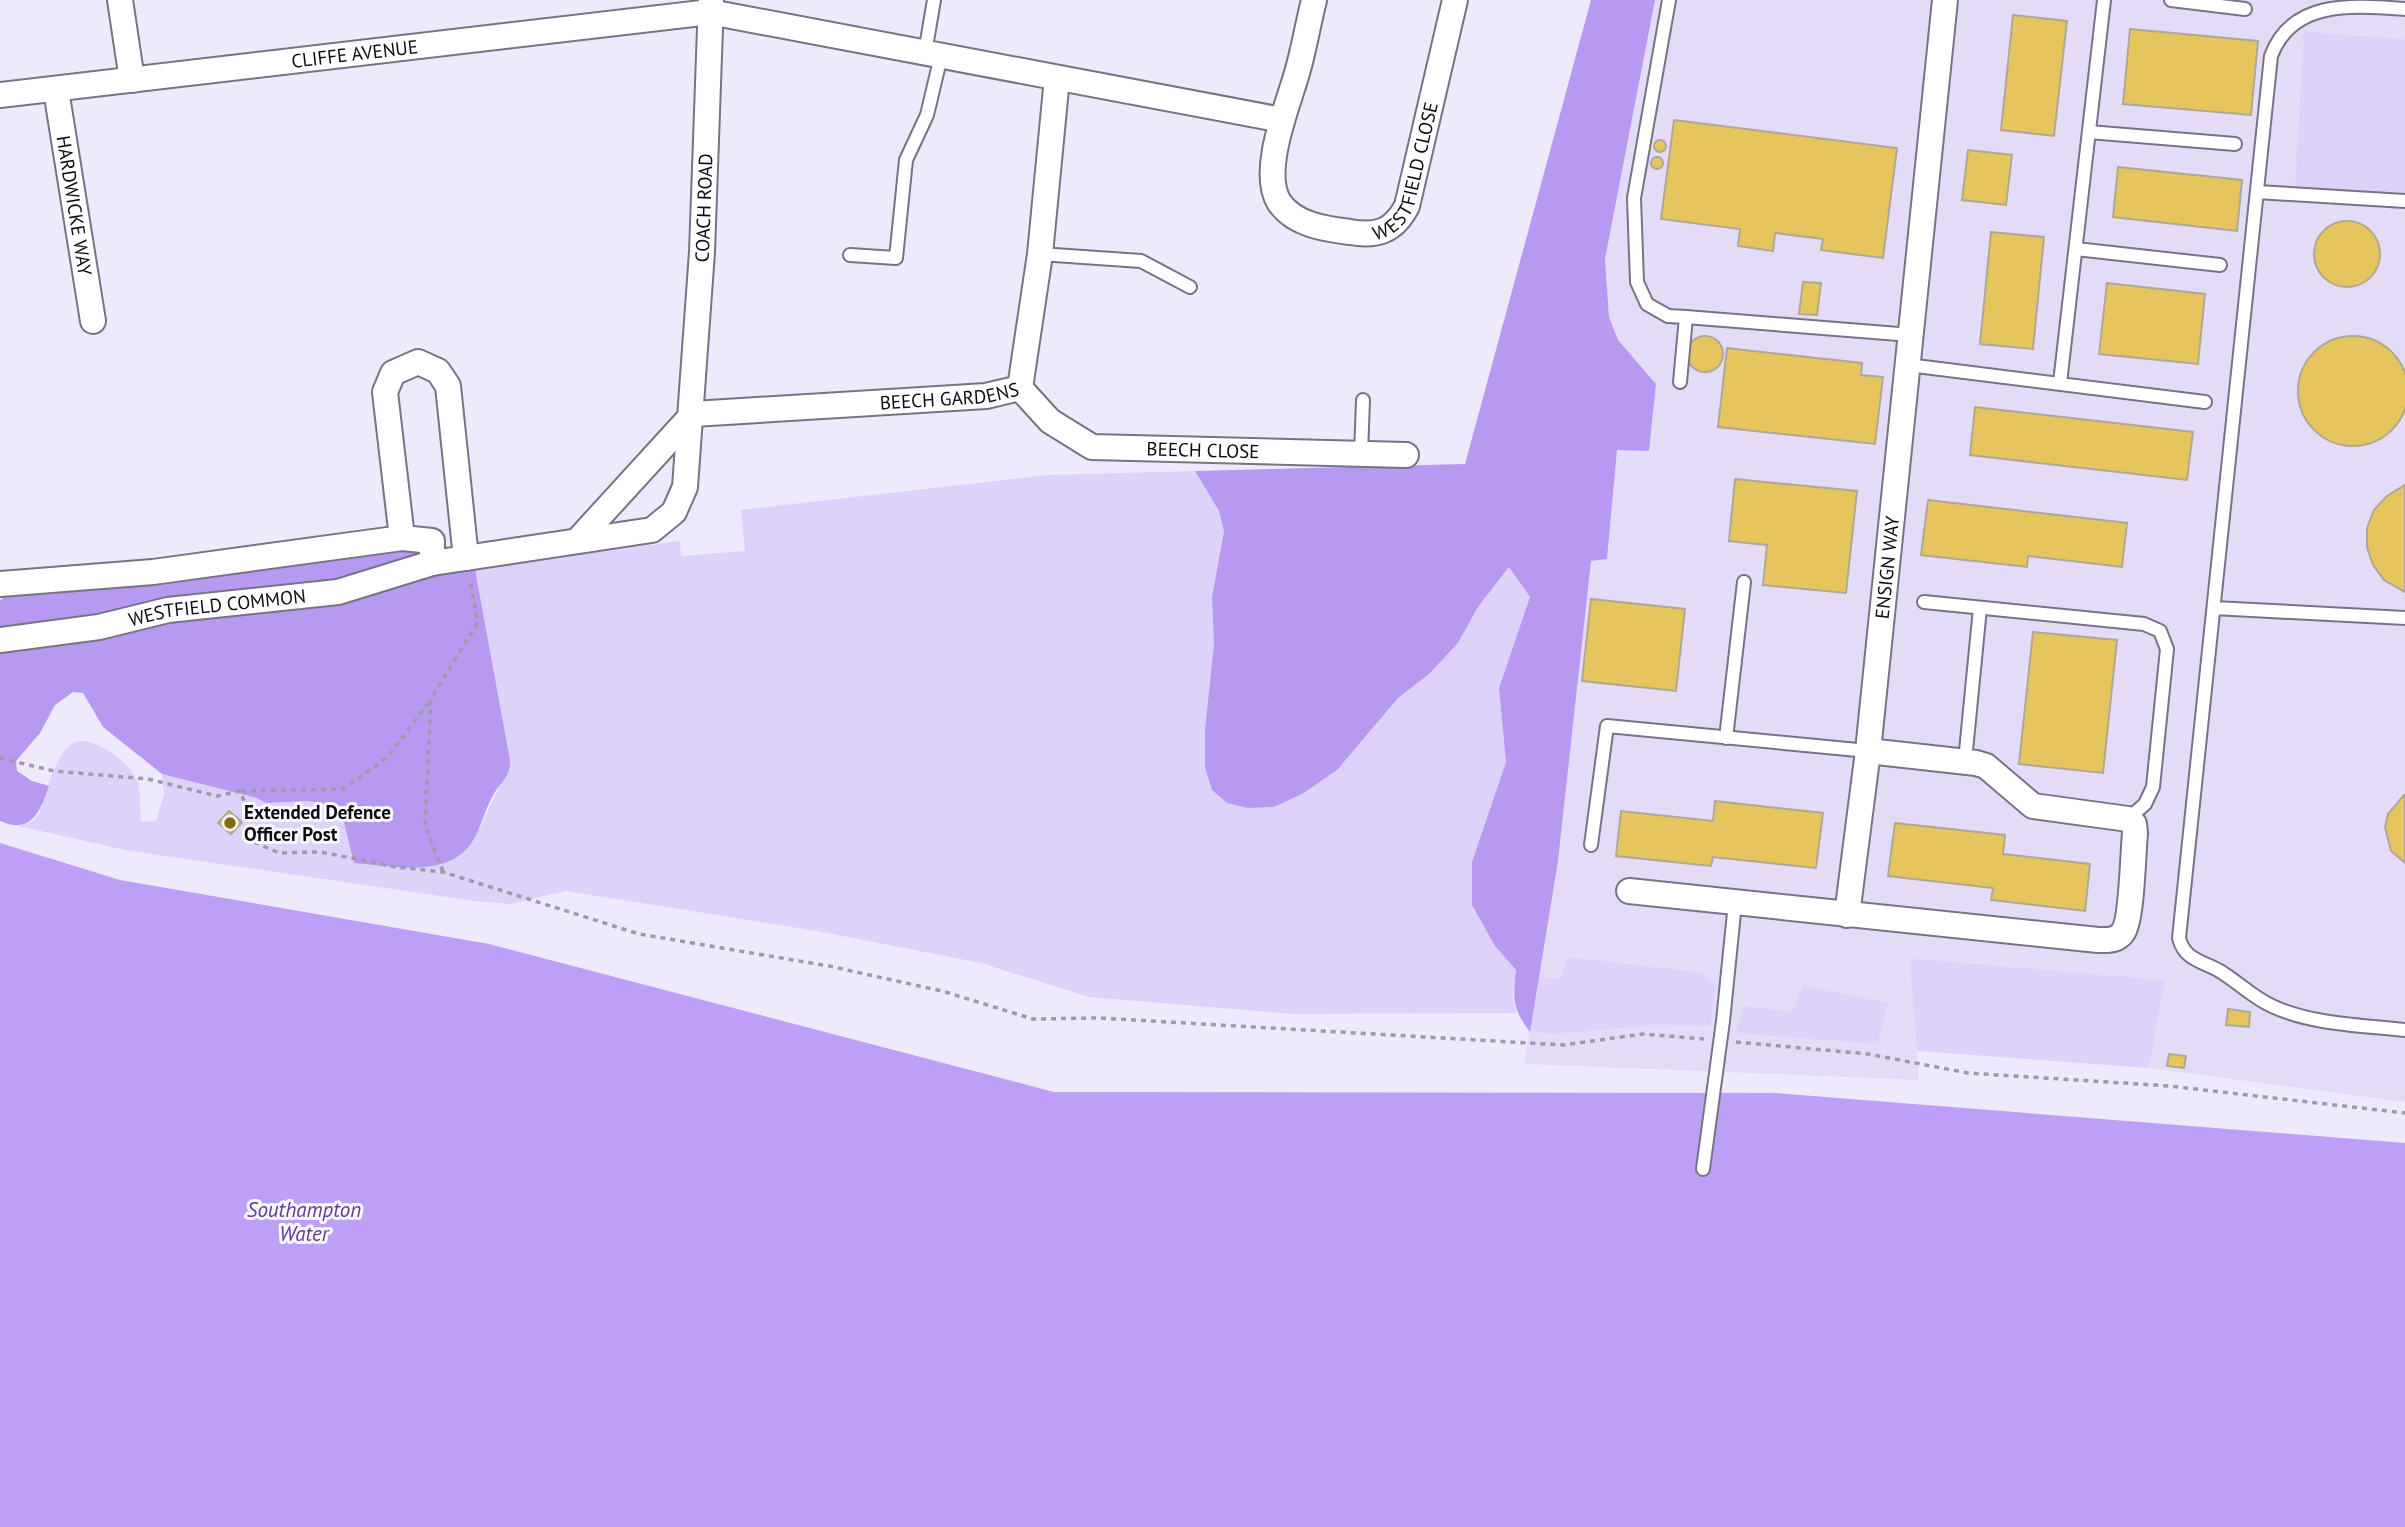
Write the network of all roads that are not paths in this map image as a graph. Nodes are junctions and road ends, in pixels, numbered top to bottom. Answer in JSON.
{"nodes":[{"id":1,"x":120,"y":0,"type":"edge"},
{"id":2,"x":934,"y":0,"type":"edge"},
{"id":3,"x":1314,"y":0,"type":"edge"},
{"id":4,"x":1455,"y":0,"type":"edge"},
{"id":5,"x":1669,"y":0,"type":"edge"},
{"id":6,"x":1945,"y":0,"type":"edge"},
{"id":7,"x":2104,"y":0,"type":"edge"},
{"id":8,"x":2171,"y":0,"type":"edge"},
{"id":9,"x":710,"y":6,"type":"edge"},
{"id":10,"x":2245,"y":9,"type":"dead end"},
{"id":11,"x":2405,"y":9,"type":"edge"},
{"id":12,"x":933,"y":54,"type":"junction"},
{"id":13,"x":1057,"y":78,"type":"junction"},
{"id":14,"x":132,"y":80,"type":"junction"},
{"id":15,"x":56,"y":90,"type":"junction"},
{"id":16,"x":0,"y":94,"type":"edge"},
{"id":17,"x":1282,"y":120,"type":"junction"},
{"id":18,"x":2089,"y":132,"type":"junction"},
{"id":19,"x":2235,"y":144,"type":"dead end"},
{"id":20,"x":2257,"y":192,"type":"junction"},
{"id":21,"x":2405,"y":201,"type":"edge"},
{"id":22,"x":2076,"y":248,"type":"junction"},
{"id":23,"x":1040,"y":254,"type":"junction"},
{"id":24,"x":850,"y":256,"type":"dead end"},
{"id":25,"x":2220,"y":265,"type":"dead end"},
{"id":26,"x":1190,"y":287,"type":"dead end"},
{"id":27,"x":1686,"y":317,"type":"junction"},
{"id":28,"x":93,"y":321,"type":"dead end"},
{"id":29,"x":1910,"y":335,"type":"junction"},
{"id":30,"x":1908,"y":365,"type":"junction"},
{"id":31,"x":1681,"y":382,"type":"dead end"},
{"id":32,"x":2060,"y":383,"type":"junction"},
{"id":33,"x":1020,"y":387,"type":"junction"},
{"id":34,"x":1363,"y":400,"type":"dead end"},
{"id":35,"x":2204,"y":402,"type":"dead end"},
{"id":36,"x":692,"y":414,"type":"junction"},
{"id":37,"x":1361,"y":454,"type":"junction"},
{"id":38,"x":1406,"y":455,"type":"dead end"},
{"id":39,"x":652,"y":530,"type":"joint"},
{"id":40,"x":402,"y":538,"type":"junction"},
{"id":41,"x":577,"y":541,"type":"junction"},
{"id":42,"x":466,"y":558,"type":"junction"},
{"id":43,"x":432,"y":563,"type":"junction"},
{"id":44,"x":1744,"y":582,"type":"dead end"},
{"id":45,"x":0,"y":583,"type":"edge"},
{"id":46,"x":1924,"y":602,"type":"dead end"},
{"id":47,"x":1980,"y":608,"type":"junction"},
{"id":48,"x":2214,"y":608,"type":"junction"},
{"id":49,"x":2405,"y":618,"type":"edge"},
{"id":50,"x":0,"y":640,"type":"edge"},
{"id":51,"x":1726,"y":738,"type":"junction"},
{"id":52,"x":1868,"y":751,"type":"junction"},
{"id":53,"x":1965,"y":761,"type":"junction"},
{"id":54,"x":2128,"y":819,"type":"junction"},
{"id":55,"x":1591,"y":845,"type":"dead end"},
{"id":56,"x":1629,"y":891,"type":"dead end"},
{"id":57,"x":1735,"y":903,"type":"junction"},
{"id":58,"x":1847,"y":915,"type":"junction"},
{"id":59,"x":2405,"y":1030,"type":"edge"},
{"id":60,"x":1703,"y":1169,"type":"dead end"}],
"edges":[{"from":1,"to":14,"type":"street"},
{"from":2,"to":12,"type":"lane"},
{"from":3,"to":17,"type":"street","name":"WESTFIELD CLOSE"},
{"from":4,"to":17,"type":"street","name":"WESTFIELD CLOSE"},
{"from":5,"to":27,"type":"lane"},
{"from":6,"to":29,"type":"street","name":"ENSIGN WAY"},
{"from":7,"to":18,"type":"lane"},
{"from":8,"to":10,"type":"lane"},
{"from":9,"to":12,"type":"street"},
{"from":9,"to":14,"type":"street","name":"CLIFFE AVENUE"},
{"from":9,"to":36,"type":"street","name":"COACH ROAD"},
{"from":11,"to":20,"type":"lane"},
{"from":12,"to":13,"type":"street"},
{"from":12,"to":24,"type":"lane"},
{"from":13,"to":17,"type":"street"},
{"from":13,"to":23,"type":"street","name":"BEECH GARDENS"},
{"from":14,"to":15,"type":"street","name":"CLIFFE AVENUE"},
{"from":15,"to":16,"type":"street","name":"CLIFFE AVENUE"},
{"from":15,"to":28,"type":"street","name":"HARDWICKE WAY"},
{"from":18,"to":19,"type":"lane"},
{"from":18,"to":22,"type":"lane"},
{"from":20,"to":21,"type":"lane"},
{"from":20,"to":48,"type":"lane"},
{"from":22,"to":25,"type":"lane"},
{"from":22,"to":32,"type":"lane"},
{"from":23,"to":26,"type":"lane"},
{"from":23,"to":33,"type":"street","name":"BEECH GARDENS"},
{"from":27,"to":29,"type":"lane"},
{"from":27,"to":31,"type":"lane"},
{"from":29,"to":30,"type":"street","name":"ENSIGN WAY"},
{"from":30,"to":32,"type":"lane"},
{"from":30,"to":52,"type":"street","name":"ENSIGN WAY"},
{"from":32,"to":35,"type":"lane"},
{"from":33,"to":36,"type":"street","name":"BEECH GARDENS"},
{"from":33,"to":37,"type":"street","name":"BEECH CLOSE"},
{"from":34,"to":37,"type":"lane"},
{"from":36,"to":39,"type":"street","name":"COACH ROAD"},
{"from":36,"to":41,"type":"street"},
{"from":37,"to":38,"type":"street","name":"BEECH CLOSE"},
{"from":39,"to":41,"type":"street","name":"WESTFIELD COMMON"},
{"from":40,"to":42,"type":"street"},
{"from":40,"to":43,"type":"street"},
{"from":40,"to":45,"type":"street"},
{"from":41,"to":42,"type":"street","name":"WESTFIELD COMMON"},
{"from":42,"to":43,"type":"street","name":"WESTFIELD COMMON"},
{"from":43,"to":50,"type":"street","name":"WESTFIELD COMMON"},
{"from":44,"to":51,"type":"lane"},
{"from":46,"to":47,"type":"lane"},
{"from":47,"to":53,"type":"lane"},
{"from":47,"to":54,"type":"lane"},
{"from":48,"to":49,"type":"lane"},
{"from":48,"to":59,"type":"lane"},
{"from":51,"to":52,"type":"lane"},
{"from":51,"to":55,"type":"lane"},
{"from":52,"to":53,"type":"street"},
{"from":52,"to":58,"type":"street","name":"ENSIGN WAY"},
{"from":53,"to":54,"type":"street"},
{"from":54,"to":58,"type":"street"},
{"from":56,"to":57,"type":"street"},
{"from":57,"to":58,"type":"street"},
{"from":57,"to":60,"type":"lane"}]}
